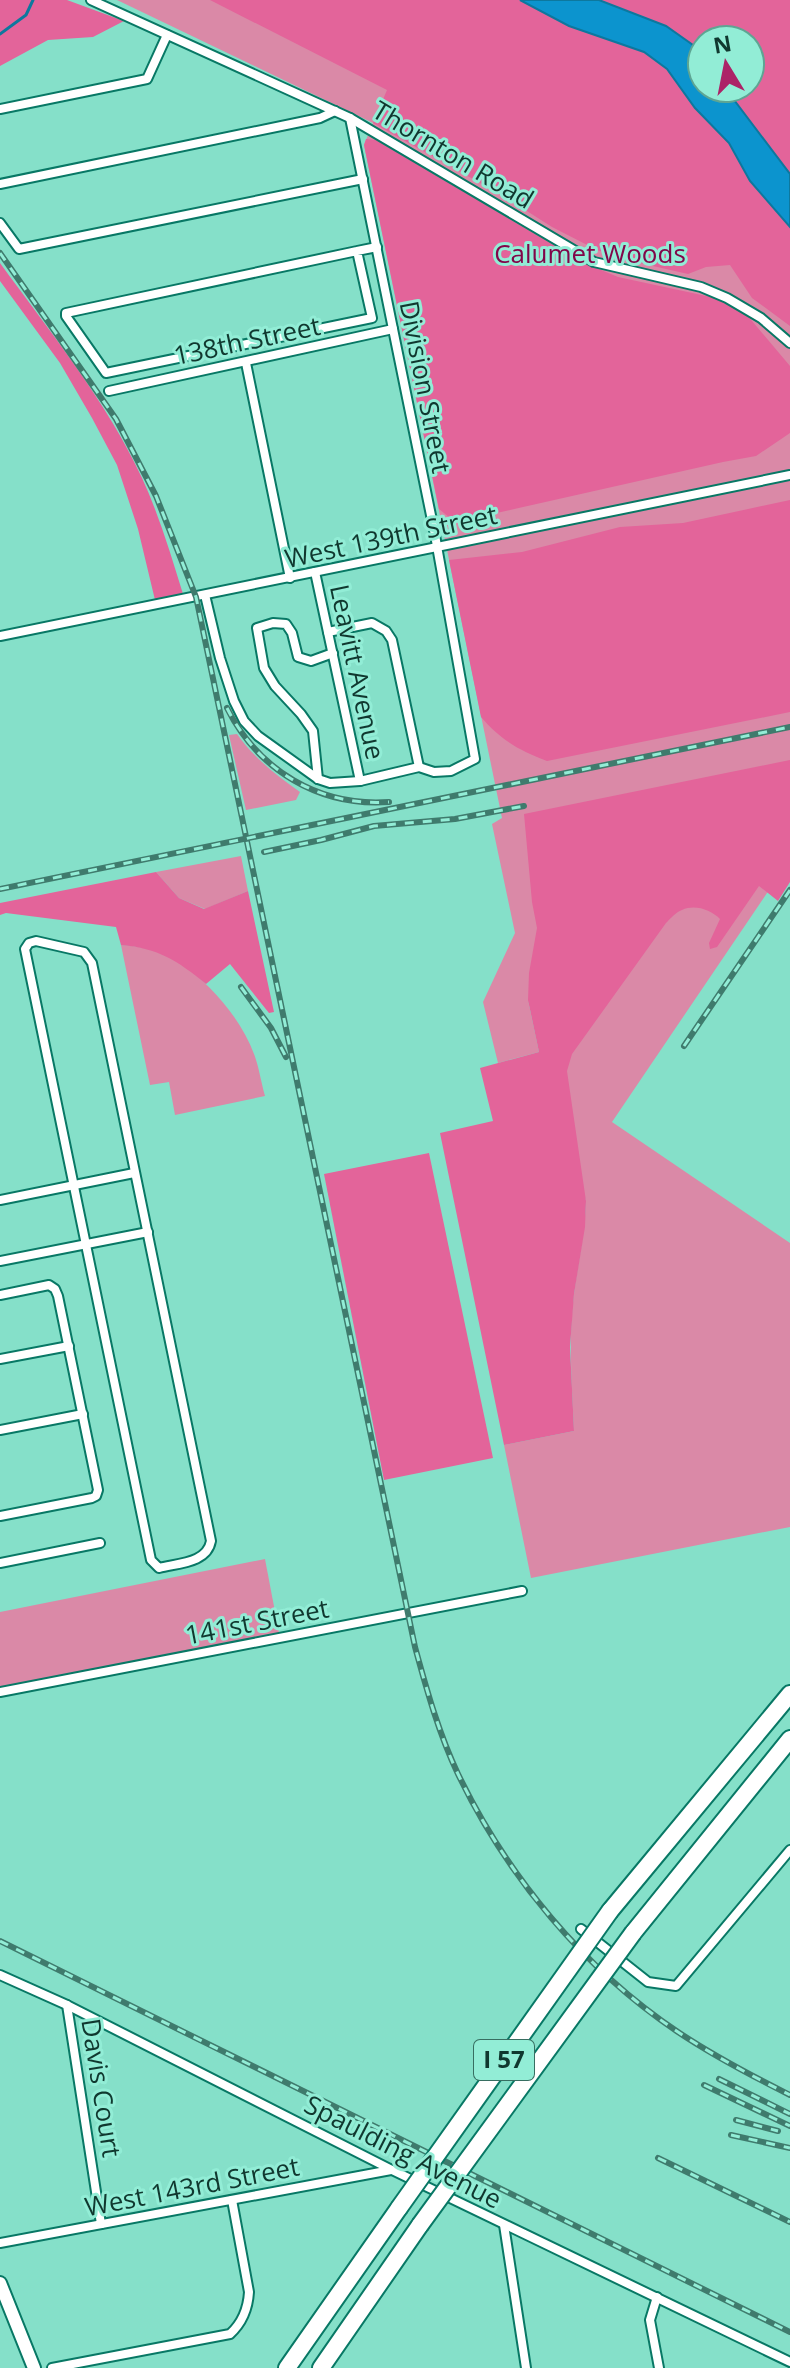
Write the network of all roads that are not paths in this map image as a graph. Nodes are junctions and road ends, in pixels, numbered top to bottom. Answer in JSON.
{"nodes":[{"id":1,"x":91,"y":0,"type":"edge"},
{"id":2,"x":167,"y":35,"type":"junction"},
{"id":3,"x":0,"y":109,"type":"edge"},
{"id":4,"x":335,"y":111,"type":"junction"},
{"id":5,"x":350,"y":118,"type":"junction"},
{"id":6,"x":363,"y":179,"type":"junction"},
{"id":7,"x":0,"y":184,"type":"edge"},
{"id":8,"x":0,"y":223,"type":"edge"},
{"id":9,"x":377,"y":247,"type":"junction"},
{"id":10,"x":357,"y":251,"type":"junction"},
{"id":11,"x":393,"y":329,"type":"junction"},
{"id":12,"x":790,"y":343,"type":"edge"},
{"id":13,"x":246,"y":363,"type":"junction"},
{"id":14,"x":109,"y":391,"type":"dead end"},
{"id":15,"x":790,"y":475,"type":"edge"},
{"id":16,"x":437,"y":548,"type":"junction"},
{"id":17,"x":315,"y":572,"type":"junction"},
{"id":18,"x":290,"y":578,"type":"junction"},
{"id":19,"x":205,"y":595,"type":"junction"},
{"id":20,"x":328,"y":632,"type":"junction"},
{"id":21,"x":0,"y":636,"type":"edge"},
{"id":22,"x":333,"y":653,"type":"junction"},
{"id":23,"x":419,"y":767,"type":"junction"},
{"id":24,"x":318,"y":779,"type":"junction"},
{"id":25,"x":360,"y":781,"type":"junction"},
{"id":26,"x":134,"y":1173,"type":"junction"},
{"id":27,"x":75,"y":1185,"type":"junction"},
{"id":28,"x":0,"y":1200,"type":"edge"},
{"id":29,"x":148,"y":1232,"type":"junction"},
{"id":30,"x":86,"y":1243,"type":"junction"},
{"id":31,"x":0,"y":1261,"type":"edge"},
{"id":32,"x":0,"y":1295,"type":"edge"},
{"id":33,"x":69,"y":1346,"type":"junction"},
{"id":34,"x":0,"y":1359,"type":"edge"},
{"id":35,"x":83,"y":1414,"type":"junction"},
{"id":36,"x":0,"y":1430,"type":"edge"},
{"id":37,"x":0,"y":1516,"type":"edge"},
{"id":38,"x":100,"y":1543,"type":"dead end"},
{"id":39,"x":0,"y":1563,"type":"edge"},
{"id":40,"x":522,"y":1591,"type":"dead end"},
{"id":41,"x":0,"y":1692,"type":"edge"},
{"id":42,"x":790,"y":1694,"type":"edge"},
{"id":43,"x":790,"y":1739,"type":"edge"},
{"id":44,"x":790,"y":1850,"type":"edge"},
{"id":45,"x":581,"y":1929,"type":"dead end"},
{"id":46,"x":0,"y":1975,"type":"edge"},
{"id":47,"x":67,"y":2005,"type":"junction"},
{"id":48,"x":392,"y":2170,"type":"junction"},
{"id":49,"x":232,"y":2200,"type":"junction"},
{"id":50,"x":101,"y":2224,"type":"junction"},
{"id":51,"x":504,"y":2225,"type":"junction"},
{"id":52,"x":0,"y":2243,"type":"edge"},
{"id":53,"x":0,"y":2283,"type":"edge"},
{"id":54,"x":657,"y":2297,"type":"junction"},
{"id":55,"x":306,"y":2341,"type":"junction"},
{"id":56,"x":790,"y":2362,"type":"edge"},
{"id":57,"x":34,"y":2368,"type":"edge"},
{"id":58,"x":52,"y":2368,"type":"edge"},
{"id":59,"x":273,"y":2368,"type":"edge"},
{"id":60,"x":287,"y":2368,"type":"edge"},
{"id":61,"x":321,"y":2368,"type":"edge"},
{"id":62,"x":526,"y":2368,"type":"edge"},
{"id":63,"x":659,"y":2368,"type":"edge"}],
"edges":[{"from":1,"to":2,"type":"street","name":"Thornton Road"},
{"from":2,"to":3,"type":"street"},
{"from":2,"to":4,"type":"street","name":"Thornton Road"},
{"from":4,"to":5,"type":"street","name":"Thornton Road"},
{"from":4,"to":7,"type":"street"},
{"from":5,"to":6,"type":"street","name":"Division Street"},
{"from":5,"to":12,"type":"street","name":"Thornton Road"},
{"from":6,"to":8,"type":"street"},
{"from":6,"to":9,"type":"street","name":"Division Street"},
{"from":9,"to":10,"type":"street"},
{"from":9,"to":11,"type":"street","name":"Division Street"},
{"from":10,"to":10,"type":"street"},
{"from":11,"to":13,"type":"street","name":"138th Street"},
{"from":11,"to":16,"type":"street","name":"Division Street"},
{"from":13,"to":14,"type":"street","name":"138th Street"},
{"from":13,"to":18,"type":"street"},
{"from":15,"to":16,"type":"street","name":"West 139th Street"},
{"from":16,"to":17,"type":"street","name":"West 139th Street"},
{"from":16,"to":23,"type":"street","name":"Division Street"},
{"from":17,"to":18,"type":"street","name":"West 139th Street"},
{"from":17,"to":20,"type":"street","name":"Leavitt Avenue"},
{"from":18,"to":19,"type":"street","name":"West 139th Street"},
{"from":19,"to":21,"type":"street","name":"West 139th Street"},
{"from":19,"to":24,"type":"street"},
{"from":20,"to":22,"type":"street","name":"Leavitt Avenue"},
{"from":20,"to":23,"type":"street"},
{"from":22,"to":24,"type":"street"},
{"from":22,"to":25,"type":"street","name":"Leavitt Avenue"},
{"from":23,"to":25,"type":"street"},
{"from":24,"to":25,"type":"street"},
{"from":26,"to":27,"type":"street"},
{"from":26,"to":27,"type":"street"},
{"from":26,"to":29,"type":"street"},
{"from":27,"to":28,"type":"street"},
{"from":27,"to":30,"type":"street"},
{"from":29,"to":30,"type":"street"},
{"from":29,"to":30,"type":"street"},
{"from":30,"to":31,"type":"street"},
{"from":32,"to":33,"type":"street"},
{"from":33,"to":34,"type":"street"},
{"from":33,"to":35,"type":"street"},
{"from":35,"to":36,"type":"street"},
{"from":35,"to":37,"type":"street"},
{"from":38,"to":39,"type":"street"},
{"from":40,"to":41,"type":"street","name":"141st Street"},
{"from":42,"to":55,"type":"highway","number":"I 57","bridge":true},
{"from":43,"to":61,"type":"highway","number":"I 57","bridge":true},
{"from":44,"to":45,"type":"street"},
{"from":46,"to":47,"type":"street","name":"Spaulding Avenue"},
{"from":47,"to":48,"type":"street","name":"Spaulding Avenue"},
{"from":47,"to":50,"type":"street","name":"Davis Court"},
{"from":48,"to":49,"type":"street","name":"West 143rd Street"},
{"from":48,"to":51,"type":"street","name":"Spaulding Avenue"},
{"from":49,"to":50,"type":"street","name":"West 143rd Street"},
{"from":49,"to":58,"type":"street"},
{"from":50,"to":52,"type":"street","name":"West 143rd Street"},
{"from":51,"to":54,"type":"street","name":"Spaulding Avenue"},
{"from":51,"to":62,"type":"street"},
{"from":53,"to":57,"type":"main road"},
{"from":54,"to":56,"type":"street","name":"Spaulding Avenue"},
{"from":54,"to":63,"type":"street"},
{"from":55,"to":59,"type":"highway"},
{"from":55,"to":60,"type":"highway","number":"I 57"}]}
